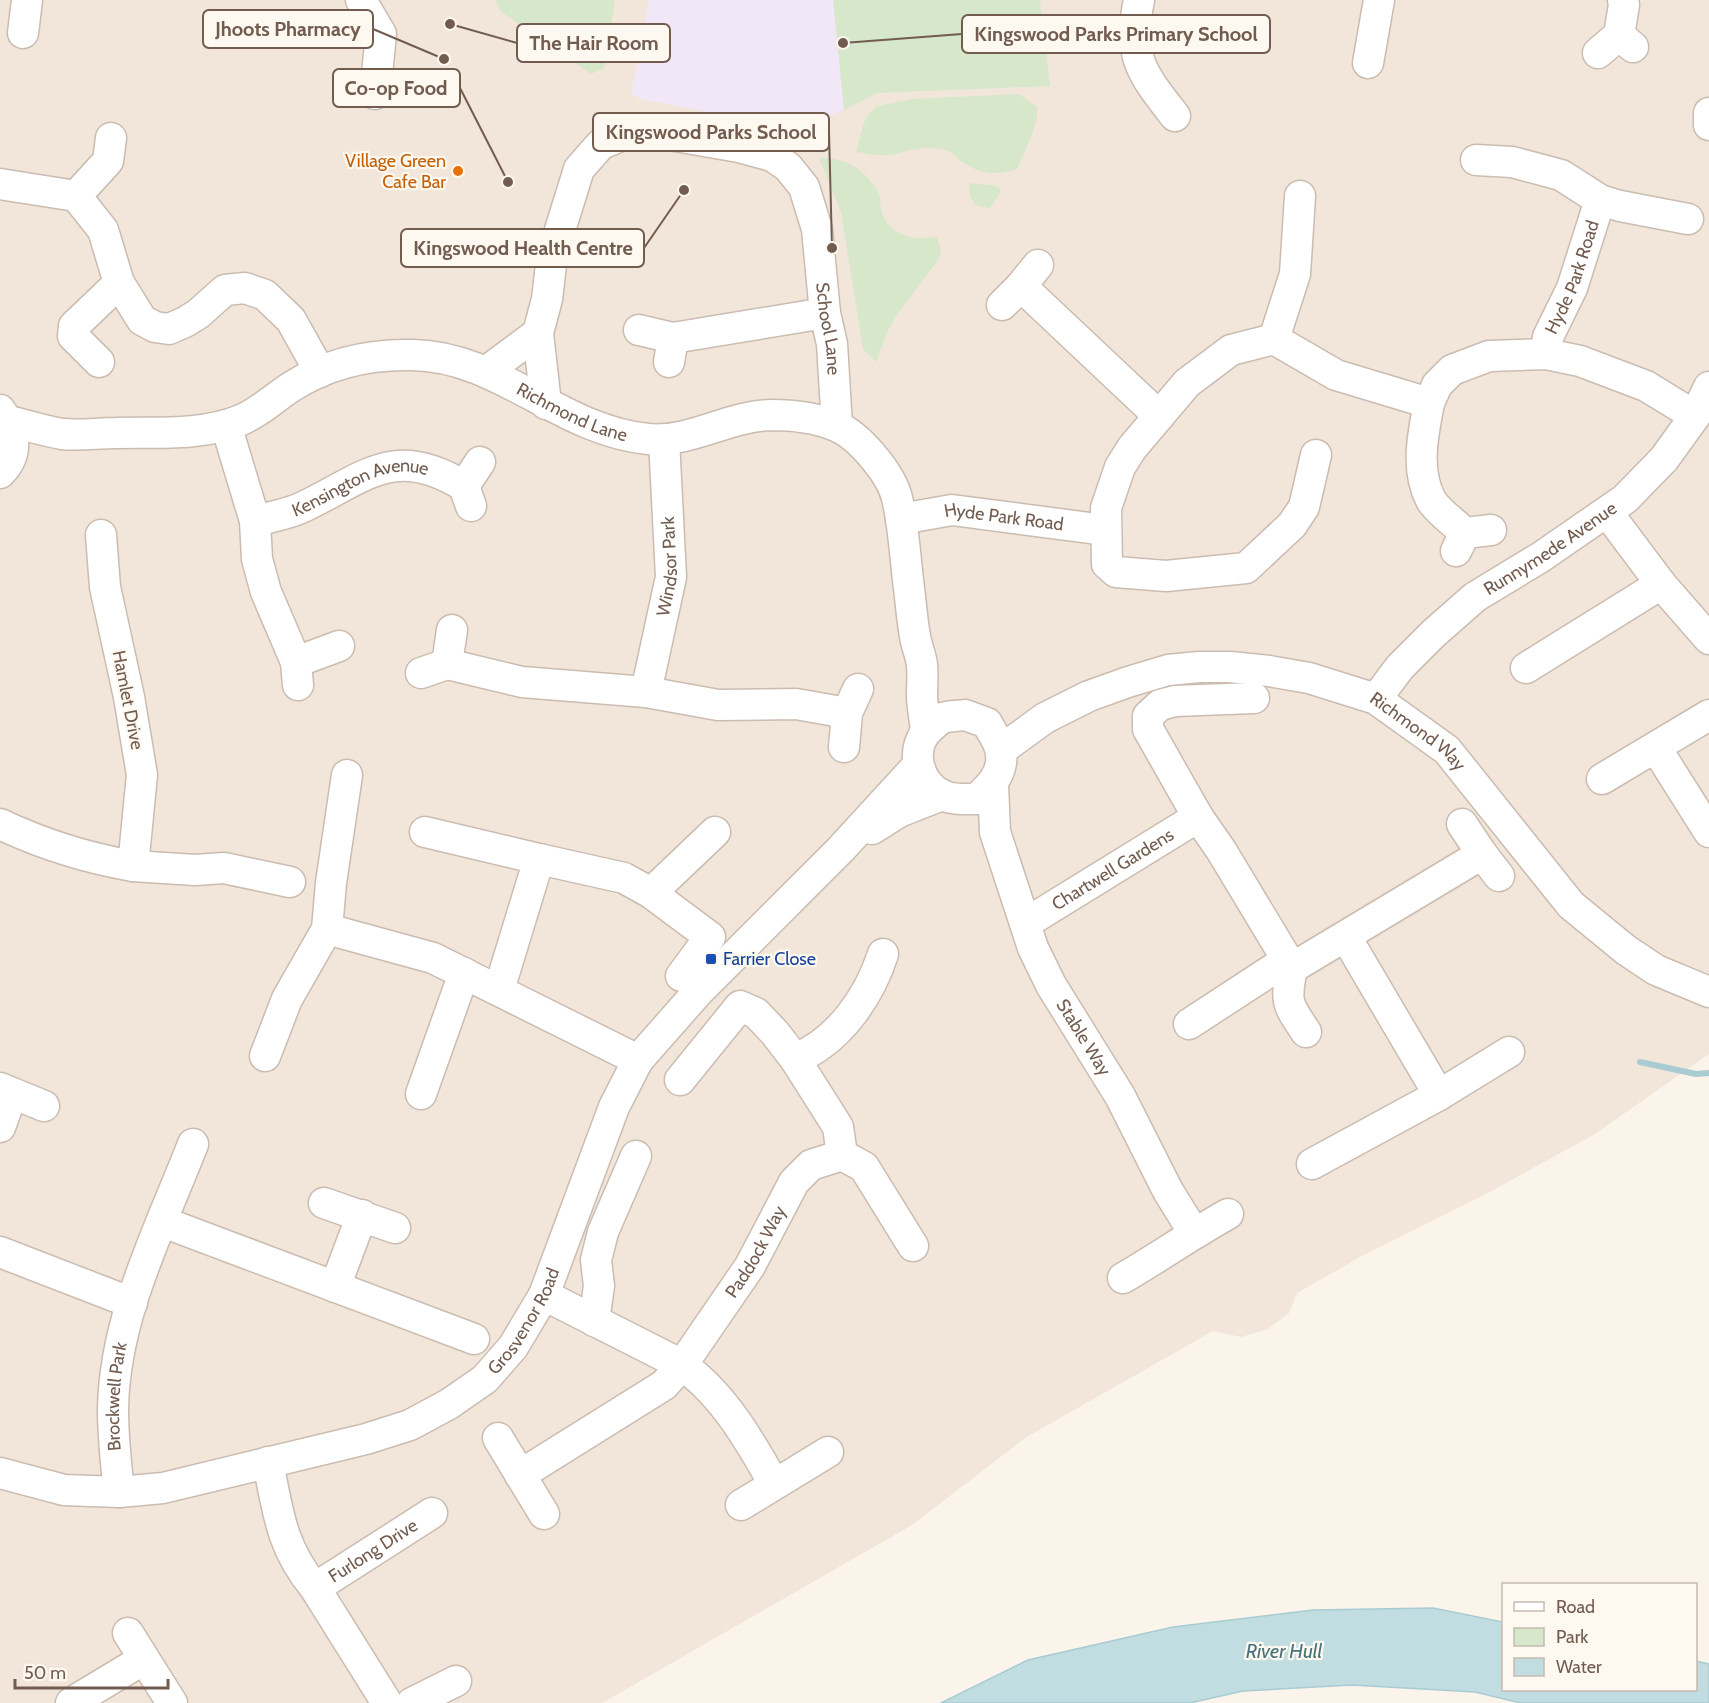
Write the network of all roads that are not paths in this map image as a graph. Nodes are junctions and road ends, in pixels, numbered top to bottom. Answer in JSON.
{"nodes":[{"id":1,"x":27,"y":0,"type":"edge"},
{"id":2,"x":361,"y":0,"type":"edge"},
{"id":3,"x":1139,"y":0,"type":"edge"},
{"id":4,"x":1379,"y":0,"type":"edge"},
{"id":5,"x":1623,"y":0,"type":"edge"},
{"id":6,"x":23,"y":33,"type":"dead end"},
{"id":7,"x":1616,"y":45,"type":"dead end"},
{"id":8,"x":1368,"y":63,"type":"dead end"},
{"id":9,"x":375,"y":94,"type":"dead end"},
{"id":10,"x":1709,"y":113,"type":"edge"},
{"id":11,"x":1175,"y":116,"type":"dead end"},
{"id":12,"x":1709,"y":124,"type":"edge"},
{"id":13,"x":111,"y":138,"type":"dead end"},
{"id":14,"x":1476,"y":160,"type":"dead end"},
{"id":15,"x":0,"y":184,"type":"edge"},
{"id":16,"x":76,"y":196,"type":"junction"},
{"id":17,"x":1300,"y":196,"type":"dead end"},
{"id":18,"x":1600,"y":200,"type":"junction"},
{"id":19,"x":1688,"y":219,"type":"dead end"},
{"id":20,"x":119,"y":283,"type":"junction"},
{"id":21,"x":1020,"y":285,"type":"dead end"},
{"id":22,"x":825,"y":313,"type":"junction"},
{"id":23,"x":639,"y":330,"type":"dead end"},
{"id":24,"x":538,"y":333,"type":"junction"},
{"id":25,"x":1274,"y":339,"type":"junction"},
{"id":26,"x":1546,"y":354,"type":"junction"},
{"id":27,"x":99,"y":362,"type":"dead end"},
{"id":28,"x":487,"y":371,"type":"junction"},
{"id":29,"x":320,"y":372,"type":"junction"},
{"id":30,"x":1709,"y":387,"type":"edge"},
{"id":31,"x":1429,"y":403,"type":"junction"},
{"id":32,"x":546,"y":404,"type":"junction"},
{"id":33,"x":4,"y":415,"type":"edge"},
{"id":34,"x":1159,"y":416,"type":"junction"},
{"id":35,"x":1695,"y":416,"type":"junction"},
{"id":36,"x":226,"y":425,"type":"junction"},
{"id":37,"x":837,"y":426,"type":"junction"},
{"id":38,"x":63,"y":434,"type":"junction"},
{"id":39,"x":664,"y":440,"type":"junction"},
{"id":40,"x":1316,"y":454,"type":"dead end"},
{"id":41,"x":6,"y":463,"type":"edge"},
{"id":42,"x":471,"y":485,"type":"dead end"},
{"id":43,"x":1608,"y":512,"type":"junction"},
{"id":44,"x":901,"y":519,"type":"junction"},
{"id":45,"x":255,"y":521,"type":"junction"},
{"id":46,"x":1105,"y":530,"type":"junction"},
{"id":47,"x":101,"y":535,"type":"dead end"},
{"id":48,"x":1471,"y":538,"type":"dead end"},
{"id":49,"x":1661,"y":584,"type":"junction"},
{"id":50,"x":452,"y":630,"type":"dead end"},
{"id":51,"x":1709,"y":639,"type":"edge"},
{"id":52,"x":339,"y":646,"type":"dead end"},
{"id":53,"x":922,"y":663,"type":"junction"},
{"id":54,"x":1526,"y":668,"type":"dead end"},
{"id":55,"x":646,"y":692,"type":"junction"},
{"id":56,"x":1254,"y":698,"type":"dead end"},
{"id":57,"x":1377,"y":699,"type":"junction"},
{"id":58,"x":1709,"y":715,"type":"edge"},
{"id":59,"x":1045,"y":718,"type":"junction"},
{"id":60,"x":976,"y":719,"type":"junction"},
{"id":61,"x":926,"y":731,"type":"junction"},
{"id":62,"x":844,"y":747,"type":"dead end"},
{"id":63,"x":1656,"y":748,"type":"junction"},
{"id":64,"x":1001,"y":750,"type":"junction"},
{"id":65,"x":918,"y":765,"type":"junction"},
{"id":66,"x":347,"y":775,"type":"dead end"},
{"id":67,"x":1602,"y":779,"type":"dead end"},
{"id":68,"x":993,"y":785,"type":"junction"},
{"id":69,"x":948,"y":797,"type":"junction"},
{"id":70,"x":1198,"y":817,"type":"junction"},
{"id":71,"x":0,"y":824,"type":"edge"},
{"id":72,"x":1462,"y":824,"type":"dead end"},
{"id":73,"x":425,"y":832,"type":"dead end"},
{"id":74,"x":715,"y":832,"type":"dead end"},
{"id":75,"x":996,"y":832,"type":"junction"},
{"id":76,"x":1709,"y":832,"type":"edge"},
{"id":77,"x":842,"y":849,"type":"junction"},
{"id":78,"x":539,"y":859,"type":"junction"},
{"id":79,"x":133,"y":866,"type":"junction"},
{"id":80,"x":290,"y":882,"type":"dead end"},
{"id":81,"x":651,"y":893,"type":"junction"},
{"id":82,"x":1026,"y":923,"type":"junction"},
{"id":83,"x":327,"y":929,"type":"junction"},
{"id":84,"x":1346,"y":937,"type":"junction"},
{"id":85,"x":883,"y":954,"type":"dead end"},
{"id":86,"x":1290,"y":964,"type":"junction"},
{"id":87,"x":464,"y":973,"type":"junction"},
{"id":88,"x":681,"y":976,"type":"dead end"},
{"id":89,"x":499,"y":990,"type":"junction"},
{"id":90,"x":1709,"y":992,"type":"edge"},
{"id":91,"x":1189,"y":1024,"type":"dead end"},
{"id":92,"x":1306,"y":1032,"type":"dead end"},
{"id":93,"x":1509,"y":1052,"type":"dead end"},
{"id":94,"x":265,"y":1056,"type":"dead end"},
{"id":95,"x":795,"y":1059,"type":"junction"},
{"id":96,"x":638,"y":1060,"type":"junction"},
{"id":97,"x":680,"y":1080,"type":"dead end"},
{"id":98,"x":6,"y":1091,"type":"edge"},
{"id":99,"x":420,"y":1094,"type":"dead end"},
{"id":100,"x":1439,"y":1095,"type":"junction"},
{"id":101,"x":44,"y":1106,"type":"dead end"},
{"id":102,"x":0,"y":1127,"type":"edge"},
{"id":103,"x":194,"y":1144,"type":"dead end"},
{"id":104,"x":842,"y":1155,"type":"junction"},
{"id":105,"x":636,"y":1156,"type":"dead end"},
{"id":106,"x":1312,"y":1164,"type":"dead end"},
{"id":107,"x":324,"y":1203,"type":"dead end"},
{"id":108,"x":1228,"y":1214,"type":"dead end"},
{"id":109,"x":362,"y":1215,"type":"junction"},
{"id":110,"x":163,"y":1222,"type":"junction"},
{"id":111,"x":395,"y":1228,"type":"dead end"},
{"id":112,"x":1194,"y":1233,"type":"junction"},
{"id":113,"x":913,"y":1246,"type":"dead end"},
{"id":114,"x":0,"y":1252,"type":"edge"},
{"id":115,"x":1123,"y":1278,"type":"dead end"},
{"id":116,"x":335,"y":1287,"type":"junction"},
{"id":117,"x":544,"y":1295,"type":"junction"},
{"id":118,"x":132,"y":1303,"type":"junction"},
{"id":119,"x":594,"y":1321,"type":"junction"},
{"id":120,"x":474,"y":1339,"type":"dead end"},
{"id":121,"x":682,"y":1365,"type":"junction"},
{"id":122,"x":498,"y":1438,"type":"dead end"},
{"id":123,"x":828,"y":1452,"type":"dead end"},
{"id":124,"x":268,"y":1462,"type":"junction"},
{"id":125,"x":0,"y":1473,"type":"edge"},
{"id":126,"x":520,"y":1475,"type":"junction"},
{"id":127,"x":774,"y":1484,"type":"junction"},
{"id":128,"x":119,"y":1492,"type":"junction"},
{"id":129,"x":741,"y":1505,"type":"dead end"},
{"id":130,"x":432,"y":1513,"type":"dead end"},
{"id":131,"x":544,"y":1514,"type":"dead end"},
{"id":132,"x":315,"y":1588,"type":"junction"},
{"id":133,"x":128,"y":1633,"type":"dead end"},
{"id":134,"x":144,"y":1659,"type":"junction"},
{"id":135,"x":456,"y":1681,"type":"dead end"},
{"id":136,"x":71,"y":1703,"type":"edge"},
{"id":137,"x":172,"y":1703,"type":"edge"},
{"id":138,"x":387,"y":1703,"type":"edge"},
{"id":139,"x":412,"y":1703,"type":"edge"}],
"edges":[{"from":1,"to":6,"type":"street"},
{"from":2,"to":9,"type":"street"},
{"from":3,"to":11,"type":"street"},
{"from":4,"to":8,"type":"street"},
{"from":5,"to":7,"type":"street"},
{"from":10,"to":12,"type":"street"},
{"from":13,"to":16,"type":"street"},
{"from":14,"to":18,"type":"street","name":"Hyde Park Road"},
{"from":15,"to":16,"type":"street"},
{"from":16,"to":20,"type":"street"},
{"from":17,"to":25,"type":"street"},
{"from":18,"to":19,"type":"street","name":"Hyde Park Road"},
{"from":18,"to":26,"type":"street","name":"Hyde Park Road"},
{"from":20,"to":27,"type":"street"},
{"from":20,"to":29,"type":"street"},
{"from":21,"to":34,"type":"street"},
{"from":22,"to":23,"type":"street"},
{"from":22,"to":24,"type":"street","name":"School Lane"},
{"from":22,"to":37,"type":"street","name":"School Lane"},
{"from":24,"to":28,"type":"street"},
{"from":24,"to":32,"type":"street","name":"School Lane"},
{"from":25,"to":31,"type":"street"},
{"from":25,"to":34,"type":"street"},
{"from":26,"to":31,"type":"street","name":"Hyde Park Road"},
{"from":26,"to":35,"type":"street","name":"Hyde Park Road"},
{"from":28,"to":29,"type":"street","name":"Richmond Lane"},
{"from":28,"to":32,"type":"street","name":"Richmond Lane"},
{"from":29,"to":36,"type":"street","name":"Richmond Lane"},
{"from":30,"to":35,"type":"street","name":"Runnymede Avenue"},
{"from":31,"to":48,"type":"street","name":"Hyde Park Road"},
{"from":32,"to":39,"type":"street","name":"Richmond Lane"},
{"from":33,"to":38,"type":"street","name":"Richmond Lane"},
{"from":33,"to":41,"type":"street"},
{"from":34,"to":46,"type":"street"},
{"from":35,"to":43,"type":"street","name":"Runnymede Avenue"},
{"from":36,"to":38,"type":"street","name":"Richmond Lane"},
{"from":36,"to":45,"type":"street"},
{"from":37,"to":39,"type":"street","name":"Richmond Lane"},
{"from":37,"to":44,"type":"street","name":"Richmond Lane"},
{"from":38,"to":41,"type":"street","name":"Richmond Lane"},
{"from":39,"to":55,"type":"street","name":"Windsor Park"},
{"from":40,"to":46,"type":"street"},
{"from":42,"to":45,"type":"street","name":"Kensington Avenue"},
{"from":43,"to":49,"type":"street"},
{"from":43,"to":57,"type":"street","name":"Runnymede Avenue"},
{"from":44,"to":46,"type":"street","name":"Hyde Park Road"},
{"from":44,"to":53,"type":"street","name":"Richmond Lane"},
{"from":45,"to":52,"type":"street"},
{"from":47,"to":79,"type":"street","name":"Hamlet Drive"},
{"from":49,"to":51,"type":"street"},
{"from":49,"to":54,"type":"street"},
{"from":50,"to":55,"type":"street"},
{"from":53,"to":60,"type":"street","name":"Richmond Lane"},
{"from":53,"to":61,"type":"street","name":"Richmond Lane"},
{"from":55,"to":62,"type":"street"},
{"from":56,"to":70,"type":"street"},
{"from":57,"to":59,"type":"street","name":"Richmond Way"},
{"from":57,"to":90,"type":"street","name":"Richmond Way"},
{"from":58,"to":63,"type":"street"},
{"from":59,"to":60,"type":"street","name":"Richmond Way"},
{"from":59,"to":64,"type":"street","name":"Richmond Way"},
{"from":60,"to":61,"type":"street"},
{"from":60,"to":64,"type":"street"},
{"from":61,"to":65,"type":"street"},
{"from":63,"to":67,"type":"street"},
{"from":63,"to":76,"type":"street"},
{"from":64,"to":68,"type":"street"},
{"from":65,"to":69,"type":"street"},
{"from":65,"to":77,"type":"street","name":"Grosvenor Road"},
{"from":66,"to":83,"type":"street"},
{"from":68,"to":69,"type":"street"},
{"from":68,"to":75,"type":"street","name":"Stable Way"},
{"from":69,"to":75,"type":"street"},
{"from":69,"to":77,"type":"street","name":"Grosvenor Road"},
{"from":70,"to":82,"type":"street","name":"Chartwell Gardens"},
{"from":70,"to":86,"type":"street"},
{"from":71,"to":79,"type":"street"},
{"from":72,"to":84,"type":"street"},
{"from":73,"to":78,"type":"street"},
{"from":74,"to":81,"type":"street"},
{"from":75,"to":82,"type":"street","name":"Stable Way"},
{"from":77,"to":96,"type":"street","name":"Grosvenor Road"},
{"from":78,"to":81,"type":"street"},
{"from":78,"to":89,"type":"street"},
{"from":79,"to":80,"type":"street"},
{"from":81,"to":88,"type":"street"},
{"from":82,"to":112,"type":"street","name":"Stable Way"},
{"from":83,"to":87,"type":"street"},
{"from":83,"to":94,"type":"street"},
{"from":84,"to":86,"type":"street"},
{"from":84,"to":100,"type":"street"},
{"from":85,"to":95,"type":"street"},
{"from":86,"to":91,"type":"street"},
{"from":86,"to":92,"type":"street"},
{"from":87,"to":89,"type":"street"},
{"from":87,"to":99,"type":"street"},
{"from":89,"to":96,"type":"street"},
{"from":93,"to":100,"type":"street"},
{"from":95,"to":97,"type":"street"},
{"from":95,"to":104,"type":"street"},
{"from":96,"to":117,"type":"street","name":"Grosvenor Road"},
{"from":98,"to":101,"type":"street"},
{"from":98,"to":102,"type":"street"},
{"from":100,"to":106,"type":"street"},
{"from":103,"to":110,"type":"street","name":"Brockwell Park"},
{"from":104,"to":113,"type":"street"},
{"from":104,"to":121,"type":"street","name":"Paddock Way"},
{"from":105,"to":119,"type":"street"},
{"from":107,"to":109,"type":"street"},
{"from":108,"to":112,"type":"street"},
{"from":109,"to":111,"type":"street"},
{"from":109,"to":116,"type":"street"},
{"from":110,"to":116,"type":"street"},
{"from":110,"to":118,"type":"street","name":"Brockwell Park"},
{"from":112,"to":115,"type":"street"},
{"from":114,"to":118,"type":"street"},
{"from":116,"to":120,"type":"street"},
{"from":117,"to":119,"type":"street"},
{"from":117,"to":124,"type":"street","name":"Grosvenor Road"},
{"from":118,"to":128,"type":"street","name":"Brockwell Park"},
{"from":119,"to":121,"type":"street"},
{"from":121,"to":126,"type":"street","name":"Paddock Way"},
{"from":121,"to":127,"type":"street"},
{"from":122,"to":126,"type":"street"},
{"from":123,"to":127,"type":"street"},
{"from":124,"to":128,"type":"street","name":"Grosvenor Road"},
{"from":124,"to":132,"type":"street","name":"Furlong Drive"},
{"from":125,"to":128,"type":"street","name":"Grosvenor Road"},
{"from":126,"to":131,"type":"street"},
{"from":127,"to":129,"type":"street"},
{"from":130,"to":132,"type":"street","name":"Furlong Drive"},
{"from":132,"to":138,"type":"street","name":"Furlong Drive"},
{"from":133,"to":134,"type":"street"},
{"from":134,"to":136,"type":"street"},
{"from":134,"to":137,"type":"street"},
{"from":135,"to":139,"type":"street"}]}
